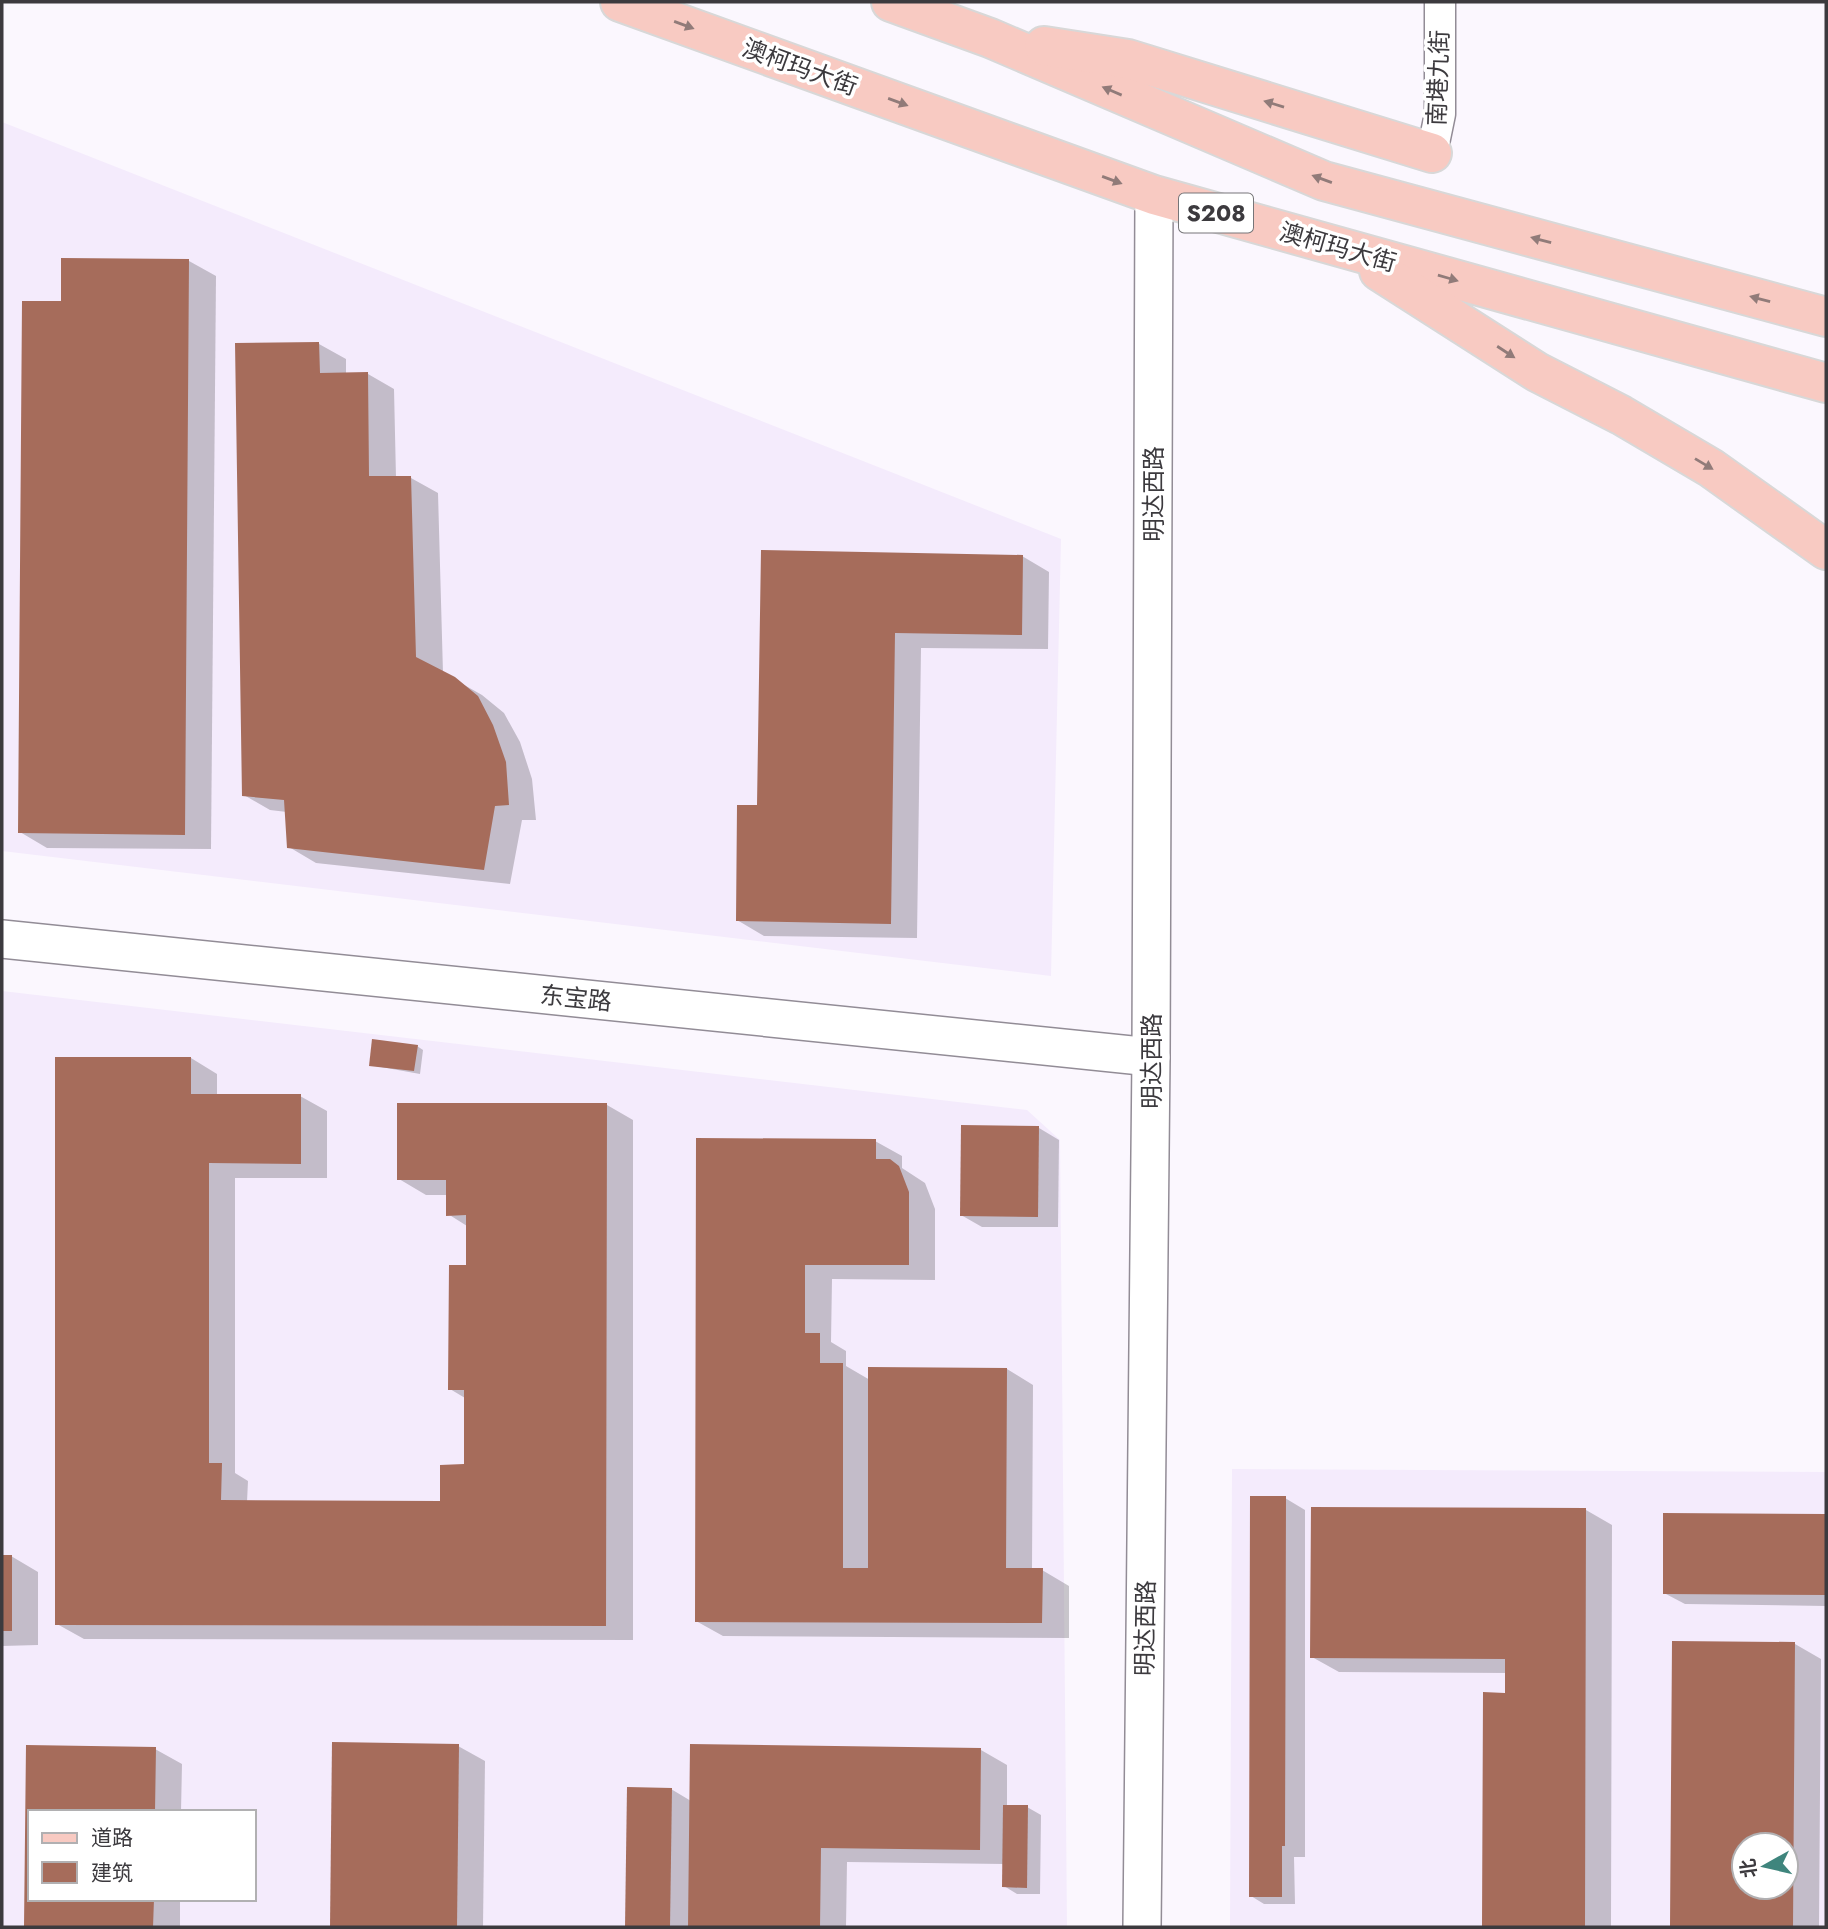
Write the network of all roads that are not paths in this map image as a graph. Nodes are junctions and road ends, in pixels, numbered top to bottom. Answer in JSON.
{"nodes":[{"id":1,"x":620,"y":2,"type":"edge"},
{"id":2,"x":891,"y":2,"type":"edge"},
{"id":3,"x":1440,"y":2,"type":"edge"},
{"id":4,"x":989,"y":38,"type":"junction"},
{"id":5,"x":1432,"y":153,"type":"joint"},
{"id":6,"x":1154,"y":195,"type":"junction"},
{"id":7,"x":1345,"y":249,"type":"junction"},
{"id":8,"x":1826,"y":317,"type":"edge"},
{"id":9,"x":1826,"y":383,"type":"edge"},
{"id":10,"x":1826,"y":550,"type":"edge"},
{"id":11,"x":2,"y":939,"type":"edge"},
{"id":12,"x":1151,"y":1057,"type":"junction"},
{"id":13,"x":1142,"y":1927,"type":"edge"}],
"edges":[{"from":1,"to":6,"type":"main road","name":"澳柯玛大街","number":"S208","one_way":true},
{"from":2,"to":4,"type":"main road"},
{"from":3,"to":5,"type":"street","name":"南塂九街"},
{"from":5,"to":4,"type":"main road","one_way":true},
{"from":8,"to":4,"type":"main road","one_way":true},
{"from":6,"to":7,"type":"main road","name":"澳柯玛大街","number":"S208"},
{"from":6,"to":12,"type":"street","name":"明达西路"},
{"from":7,"to":9,"type":"main road","name":"澳柯玛大街","number":"S208","one_way":true},
{"from":7,"to":10,"type":"main road","one_way":true},
{"from":11,"to":12,"type":"street","name":"东宝路"},
{"from":12,"to":13,"type":"street","name":"明达西路"}]}
